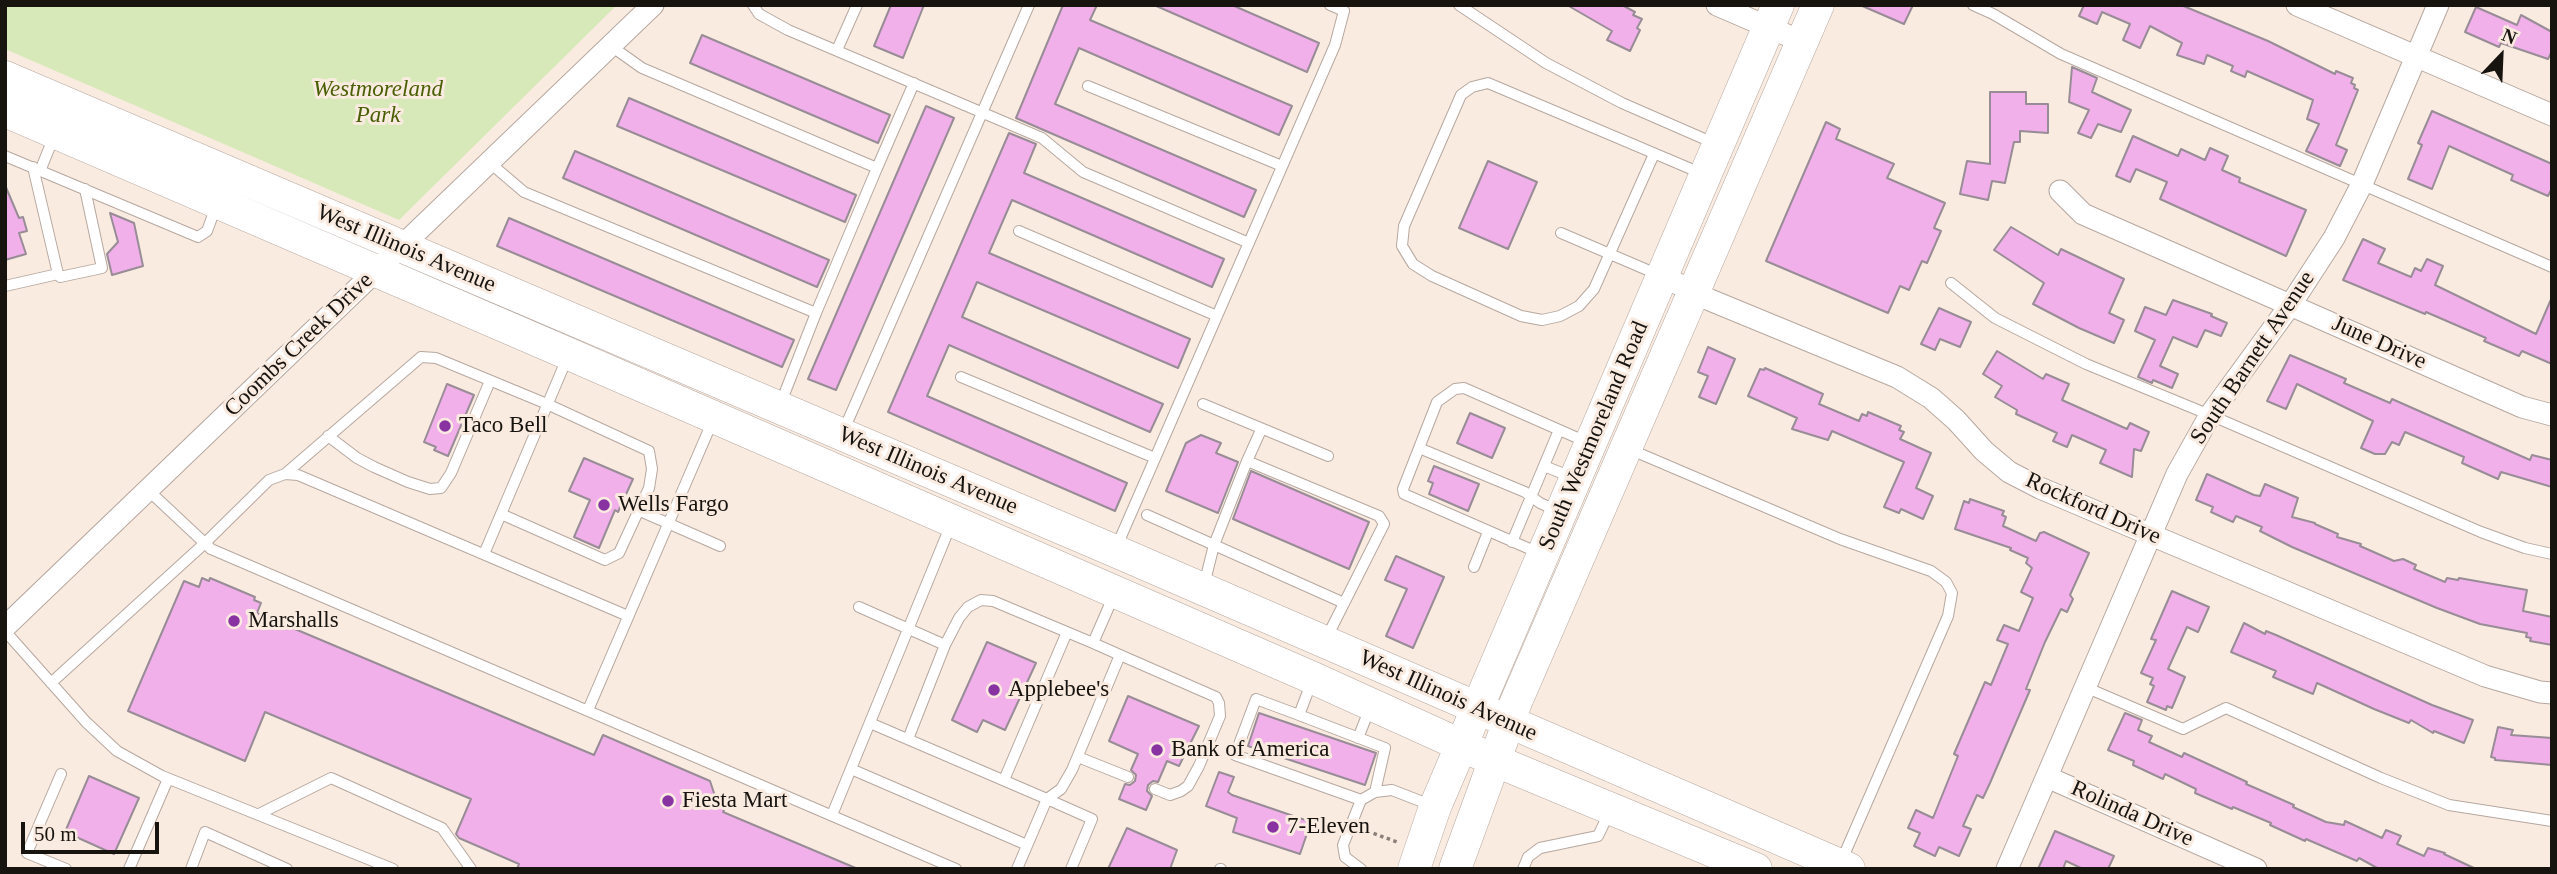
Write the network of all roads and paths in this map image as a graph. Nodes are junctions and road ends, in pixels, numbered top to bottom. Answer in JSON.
{"nodes":[{"id":1,"x":653,"y":5,"type":"edge"},
{"id":2,"x":753,"y":5,"type":"edge"},
{"id":3,"x":857,"y":5,"type":"edge"},
{"id":4,"x":1029,"y":5,"type":"edge"},
{"id":5,"x":1330,"y":5,"type":"edge"},
{"id":6,"x":1460,"y":5,"type":"edge"},
{"id":7,"x":1717,"y":5,"type":"edge"},
{"id":8,"x":1818,"y":5,"type":"edge"},
{"id":9,"x":1973,"y":5,"type":"edge"},
{"id":10,"x":2297,"y":5,"type":"edge"},
{"id":11,"x":2438,"y":5,"type":"edge"},
{"id":12,"x":1773,"y":16,"type":"edge"},
{"id":13,"x":1803,"y":41,"type":"junction"},
{"id":14,"x":611,"y":46,"type":"junction"},
{"id":15,"x":837,"y":50,"type":"junction"},
{"id":16,"x":2417,"y":57,"type":"junction"},
{"id":17,"x":5,"y":77,"type":"edge"},
{"id":18,"x":914,"y":83,"type":"junction"},
{"id":19,"x":1088,"y":86,"type":"dead end"},
{"id":20,"x":68,"y":104,"type":"junction"},
{"id":21,"x":5,"y":111,"type":"edge"},
{"id":22,"x":983,"y":113,"type":"junction"},
{"id":23,"x":2552,"y":115,"type":"edge"},
{"id":24,"x":56,"y":133,"type":"junction"},
{"id":25,"x":1719,"y":145,"type":"junction"},
{"id":26,"x":1654,"y":154,"type":"junction"},
{"id":27,"x":5,"y":156,"type":"edge"},
{"id":28,"x":490,"y":163,"type":"junction"},
{"id":29,"x":1282,"y":166,"type":"junction"},
{"id":30,"x":877,"y":168,"type":"junction"},
{"id":31,"x":36,"y":169,"type":"junction"},
{"id":32,"x":1706,"y":175,"type":"junction"},
{"id":33,"x":2362,"y":184,"type":"junction"},
{"id":34,"x":85,"y":189,"type":"junction"},
{"id":35,"x":2060,"y":191,"type":"dead end"},
{"id":36,"x":218,"y":202,"type":"junction"},
{"id":37,"x":1019,"y":231,"type":"dead end"},
{"id":38,"x":1561,"y":233,"type":"dead end"},
{"id":39,"x":1249,"y":243,"type":"junction"},
{"id":40,"x":402,"y":248,"type":"junction"},
{"id":41,"x":1611,"y":255,"type":"junction"},
{"id":42,"x":2552,"y":267,"type":"edge"},
{"id":43,"x":377,"y":270,"type":"junction"},
{"id":44,"x":58,"y":274,"type":"junction"},
{"id":45,"x":1662,"y":276,"type":"junction"},
{"id":46,"x":1951,"y":283,"type":"dead end"},
{"id":47,"x":5,"y":286,"type":"edge"},
{"id":48,"x":1695,"y":293,"type":"junction"},
{"id":49,"x":2291,"y":304,"type":"junction"},
{"id":50,"x":816,"y":313,"type":"junction"},
{"id":51,"x":1217,"y":316,"type":"junction"},
{"id":52,"x":569,"y":354,"type":"junction"},
{"id":53,"x":961,"y":377,"type":"dead end"},
{"id":54,"x":490,"y":381,"type":"junction"},
{"id":55,"x":727,"y":386,"type":"junction"},
{"id":56,"x":547,"y":404,"type":"junction"},
{"id":57,"x":1203,"y":404,"type":"dead end"},
{"id":58,"x":779,"y":408,"type":"junction"},
{"id":59,"x":2210,"y":415,"type":"junction"},
{"id":60,"x":2552,"y":415,"type":"edge"},
{"id":61,"x":714,"y":417,"type":"junction"},
{"id":62,"x":1261,"y":430,"type":"junction"},
{"id":63,"x":1559,"y":430,"type":"junction"},
{"id":64,"x":842,"y":435,"type":"junction"},
{"id":65,"x":328,"y":436,"type":"junction"},
{"id":66,"x":1591,"y":444,"type":"junction"},
{"id":67,"x":1419,"y":447,"type":"junction"},
{"id":68,"x":1628,"y":448,"type":"junction"},
{"id":69,"x":1328,"y":456,"type":"dead end"},
{"id":70,"x":1155,"y":458,"type":"junction"},
{"id":71,"x":1247,"y":461,"type":"junction"},
{"id":72,"x":1544,"y":466,"type":"junction"},
{"id":73,"x":285,"y":474,"type":"junction"},
{"id":74,"x":1576,"y":479,"type":"junction"},
{"id":75,"x":966,"y":487,"type":"junction"},
{"id":76,"x":149,"y":490,"type":"junction"},
{"id":77,"x":1531,"y":497,"type":"junction"},
{"id":78,"x":640,"y":511,"type":"junction"},
{"id":79,"x":1562,"y":512,"type":"junction"},
{"id":80,"x":501,"y":514,"type":"junction"},
{"id":81,"x":1147,"y":515,"type":"dead end"},
{"id":82,"x":952,"y":521,"type":"junction"},
{"id":83,"x":668,"y":523,"type":"junction"},
{"id":84,"x":1488,"y":532,"type":"junction"},
{"id":85,"x":2149,"y":534,"type":"junction"},
{"id":86,"x":1513,"y":542,"type":"junction"},
{"id":87,"x":205,"y":543,"type":"junction"},
{"id":88,"x":1214,"y":545,"type":"junction"},
{"id":89,"x":720,"y":546,"type":"dead end"},
{"id":90,"x":1115,"y":551,"type":"junction"},
{"id":91,"x":484,"y":554,"type":"junction"},
{"id":92,"x":2552,"y":554,"type":"edge"},
{"id":93,"x":1544,"y":555,"type":"junction"},
{"id":94,"x":1474,"y":568,"type":"dead end"},
{"id":95,"x":1203,"y":589,"type":"junction"},
{"id":96,"x":1115,"y":592,"type":"junction"},
{"id":97,"x":1344,"y":604,"type":"junction"},
{"id":98,"x":859,"y":607,"type":"dead end"},
{"id":99,"x":628,"y":616,"type":"junction"},
{"id":100,"x":5,"y":629,"type":"edge"},
{"id":101,"x":908,"y":629,"type":"junction"},
{"id":102,"x":1067,"y":632,"type":"junction"},
{"id":103,"x":1324,"y":642,"type":"junction"},
{"id":104,"x":1093,"y":643,"type":"junction"},
{"id":105,"x":945,"y":645,"type":"junction"},
{"id":106,"x":1120,"y":655,"type":"junction"},
{"id":107,"x":1313,"y":678,"type":"junction"},
{"id":108,"x":51,"y":683,"type":"junction"},
{"id":109,"x":2085,"y":687,"type":"junction"},
{"id":110,"x":2552,"y":692,"type":"edge"},
{"id":111,"x":1371,"y":704,"type":"junction"},
{"id":112,"x":1477,"y":709,"type":"junction"},
{"id":113,"x":588,"y":710,"type":"junction"},
{"id":114,"x":1299,"y":715,"type":"junction"},
{"id":115,"x":1508,"y":722,"type":"junction"},
{"id":116,"x":870,"y":723,"type":"junction"},
{"id":117,"x":1358,"y":738,"type":"junction"},
{"id":118,"x":908,"y":739,"type":"junction"},
{"id":119,"x":1462,"y":745,"type":"junction"},
{"id":120,"x":1078,"y":757,"type":"junction"},
{"id":121,"x":1496,"y":761,"type":"junction"},
{"id":122,"x":850,"y":769,"type":"junction"},
{"id":123,"x":61,"y":774,"type":"dead end"},
{"id":124,"x":2047,"y":777,"type":"junction"},
{"id":125,"x":1128,"y":778,"type":"dead end"},
{"id":126,"x":168,"y":779,"type":"junction"},
{"id":127,"x":1004,"y":780,"type":"junction"},
{"id":128,"x":1155,"y":789,"type":"dead end"},
{"id":129,"x":1375,"y":792,"type":"junction"},
{"id":130,"x":1047,"y":799,"type":"junction"},
{"id":131,"x":1361,"y":800,"type":"junction"},
{"id":132,"x":1435,"y":807,"type":"junction"},
{"id":133,"x":1611,"y":808,"type":"junction"},
{"id":134,"x":259,"y":814,"type":"junction"},
{"id":135,"x":832,"y":814,"type":"junction"},
{"id":136,"x":2552,"y":821,"type":"edge"},
{"id":137,"x":1367,"y":831,"type":"dead end"},
{"id":138,"x":1027,"y":845,"type":"junction"},
{"id":139,"x":1410,"y":857,"type":"edge"},
{"id":140,"x":1845,"y":867,"type":"edge"},
{"id":141,"x":391,"y":868,"type":"edge"},
{"id":142,"x":66,"y":869,"type":"edge"},
{"id":143,"x":129,"y":869,"type":"edge"},
{"id":144,"x":191,"y":869,"type":"edge"},
{"id":145,"x":287,"y":869,"type":"edge"},
{"id":146,"x":471,"y":869,"type":"edge"},
{"id":147,"x":956,"y":869,"type":"edge"},
{"id":148,"x":1017,"y":869,"type":"edge"},
{"id":149,"x":1071,"y":869,"type":"edge"},
{"id":150,"x":1361,"y":869,"type":"edge"},
{"id":151,"x":1455,"y":869,"type":"edge"},
{"id":152,"x":1523,"y":869,"type":"edge"},
{"id":153,"x":1756,"y":869,"type":"edge"},
{"id":154,"x":2007,"y":869,"type":"edge"},
{"id":155,"x":2256,"y":869,"type":"edge"}],
"edges":[{"from":1,"to":14,"type":"street","name":"Coombs Creek Drive"},
{"from":2,"to":15,"type":"lane"},
{"from":3,"to":15,"type":"lane"},
{"from":4,"to":22,"type":"lane"},
{"from":5,"to":29,"type":"lane"},
{"from":6,"to":25,"type":"lane"},
{"from":7,"to":12,"type":"street"},
{"from":8,"to":13,"type":"main road","name":"South Westmoreland Road"},
{"from":9,"to":33,"type":"lane"},
{"from":10,"to":16,"type":"street"},
{"from":11,"to":16,"type":"street","name":"South Barnett Avenue"},
{"from":12,"to":13,"type":"street"},
{"from":12,"to":25,"type":"main road","name":"South Westmoreland Road"},
{"from":13,"to":48,"type":"main road","name":"South Westmoreland Road"},
{"from":14,"to":28,"type":"street","name":"Coombs Creek Drive"},
{"from":14,"to":30,"type":"lane"},
{"from":15,"to":18,"type":"lane"},
{"from":16,"to":23,"type":"street"},
{"from":16,"to":33,"type":"street","name":"South Barnett Avenue"},
{"from":17,"to":20,"type":"main road","name":"West Illinois Avenue"},
{"from":18,"to":22,"type":"lane"},
{"from":18,"to":30,"type":"lane"},
{"from":19,"to":29,"type":"lane"},
{"from":20,"to":24,"type":"main road"},
{"from":20,"to":40,"type":"main road","name":"West Illinois Avenue"},
{"from":21,"to":24,"type":"main road","name":"West Illinois Avenue"},
{"from":22,"to":39,"type":"lane"},
{"from":22,"to":64,"type":"lane"},
{"from":24,"to":31,"type":"lane"},
{"from":24,"to":36,"type":"main road","name":"West Illinois Avenue"},
{"from":25,"to":32,"type":"main road","name":"South Westmoreland Road"},
{"from":26,"to":32,"type":"lane"},
{"from":26,"to":41,"type":"lane"},
{"from":26,"to":41,"type":"lane"},
{"from":27,"to":31,"type":"lane"},
{"from":28,"to":40,"type":"street","name":"Coombs Creek Drive"},
{"from":28,"to":50,"type":"lane"},
{"from":29,"to":39,"type":"lane"},
{"from":30,"to":50,"type":"lane"},
{"from":31,"to":34,"type":"lane"},
{"from":31,"to":44,"type":"lane"},
{"from":32,"to":45,"type":"main road","name":"South Westmoreland Road"},
{"from":33,"to":42,"type":"lane"},
{"from":33,"to":49,"type":"street","name":"South Barnett Avenue"},
{"from":34,"to":36,"type":"lane"},
{"from":34,"to":44,"type":"lane"},
{"from":35,"to":49,"type":"street","name":"June Drive"},
{"from":36,"to":43,"type":"main road","name":"West Illinois Avenue"},
{"from":37,"to":51,"type":"lane"},
{"from":38,"to":41,"type":"lane"},
{"from":39,"to":51,"type":"lane"},
{"from":40,"to":43,"type":"street","name":"Coombs Creek Drive"},
{"from":40,"to":55,"type":"main road","name":"West Illinois Avenue"},
{"from":41,"to":45,"type":"lane"},
{"from":43,"to":52,"type":"main road","name":"West Illinois Avenue"},
{"from":43,"to":76,"type":"street","name":"Coombs Creek Drive"},
{"from":44,"to":47,"type":"lane"},
{"from":45,"to":48,"type":"street","name":"Rockford Drive"},
{"from":45,"to":66,"type":"main road","name":"South Westmoreland Road"},
{"from":46,"to":59,"type":"lane"},
{"from":48,"to":68,"type":"main road","name":"South Westmoreland Road"},
{"from":48,"to":85,"type":"street","name":"Rockford Drive"},
{"from":49,"to":59,"type":"street","name":"South Barnett Avenue"},
{"from":49,"to":60,"type":"street","name":"June Drive"},
{"from":50,"to":58,"type":"lane"},
{"from":51,"to":70,"type":"lane"},
{"from":52,"to":56,"type":"lane"},
{"from":52,"to":61,"type":"main road","name":"West Illinois Avenue"},
{"from":53,"to":70,"type":"lane"},
{"from":54,"to":56,"type":"lane"},
{"from":54,"to":65,"type":"lane"},
{"from":54,"to":65,"type":"lane"},
{"from":55,"to":58,"type":"main road","name":"West Illinois Avenue"},
{"from":55,"to":61,"type":"main road"},
{"from":56,"to":78,"type":"lane"},
{"from":56,"to":80,"type":"lane"},
{"from":57,"to":62,"type":"lane"},
{"from":58,"to":64,"type":"main road","name":"West Illinois Avenue"},
{"from":59,"to":85,"type":"street","name":"South Barnett Avenue"},
{"from":59,"to":92,"type":"lane"},
{"from":61,"to":82,"type":"main road","name":"West Illinois Avenue"},
{"from":61,"to":83,"type":"lane"},
{"from":62,"to":69,"type":"lane"},
{"from":62,"to":71,"type":"lane"},
{"from":63,"to":66,"type":"lane"},
{"from":63,"to":67,"type":"lane"},
{"from":63,"to":72,"type":"lane"},
{"from":64,"to":75,"type":"main road","name":"West Illinois Avenue"},
{"from":65,"to":73,"type":"lane"},
{"from":66,"to":74,"type":"main road","name":"South Westmoreland Road"},
{"from":67,"to":77,"type":"lane"},
{"from":67,"to":84,"type":"lane"},
{"from":68,"to":115,"type":"main road","name":"South Westmoreland Road"},
{"from":68,"to":140,"type":"lane"},
{"from":70,"to":90,"type":"lane"},
{"from":71,"to":88,"type":"lane"},
{"from":71,"to":97,"type":"lane"},
{"from":72,"to":74,"type":"lane"},
{"from":72,"to":77,"type":"lane"},
{"from":73,"to":87,"type":"lane"},
{"from":73,"to":91,"type":"lane"},
{"from":74,"to":79,"type":"main road","name":"South Westmoreland Road"},
{"from":75,"to":82,"type":"main road"},
{"from":75,"to":90,"type":"main road","name":"West Illinois Avenue"},
{"from":76,"to":87,"type":"lane"},
{"from":76,"to":100,"type":"street","name":"Coombs Creek Drive"},
{"from":77,"to":79,"type":"lane"},
{"from":77,"to":86,"type":"lane"},
{"from":78,"to":80,"type":"lane"},
{"from":78,"to":83,"type":"lane"},
{"from":79,"to":93,"type":"main road","name":"South Westmoreland Road"},
{"from":80,"to":91,"type":"lane"},
{"from":81,"to":88,"type":"lane"},
{"from":82,"to":96,"type":"main road","name":"West Illinois Avenue"},
{"from":82,"to":101,"type":"lane"},
{"from":83,"to":89,"type":"lane"},
{"from":83,"to":99,"type":"lane"},
{"from":84,"to":86,"type":"lane"},
{"from":84,"to":94,"type":"lane"},
{"from":85,"to":109,"type":"street","name":"South Barnett Avenue"},
{"from":85,"to":110,"type":"street","name":"Rockford Drive"},
{"from":86,"to":93,"type":"lane"},
{"from":87,"to":108,"type":"lane"},
{"from":87,"to":113,"type":"lane"},
{"from":88,"to":95,"type":"lane"},
{"from":88,"to":97,"type":"lane"},
{"from":90,"to":95,"type":"main road","name":"West Illinois Avenue"},
{"from":91,"to":99,"type":"lane"},
{"from":93,"to":112,"type":"main road","name":"South Westmoreland Road"},
{"from":95,"to":103,"type":"main road","name":"West Illinois Avenue"},
{"from":96,"to":104,"type":"lane"},
{"from":96,"to":107,"type":"main road","name":"West Illinois Avenue"},
{"from":97,"to":103,"type":"lane"},
{"from":98,"to":101,"type":"lane"},
{"from":99,"to":113,"type":"lane"},
{"from":100,"to":108,"type":"lane"},
{"from":101,"to":105,"type":"lane"},
{"from":101,"to":116,"type":"lane"},
{"from":102,"to":104,"type":"lane"},
{"from":102,"to":105,"type":"lane"},
{"from":102,"to":127,"type":"lane"},
{"from":103,"to":112,"type":"main road","name":"West Illinois Avenue"},
{"from":104,"to":106,"type":"lane"},
{"from":105,"to":118,"type":"lane"},
{"from":106,"to":120,"type":"lane"},
{"from":106,"to":128,"type":"lane"},
{"from":107,"to":111,"type":"main road","name":"West Illinois Avenue"},
{"from":107,"to":114,"type":"lane"},
{"from":108,"to":126,"type":"lane"},
{"from":109,"to":124,"type":"street","name":"South Barnett Avenue"},
{"from":109,"to":136,"type":"lane"},
{"from":111,"to":117,"type":"lane"},
{"from":111,"to":119,"type":"main road","name":"West Illinois Avenue"},
{"from":112,"to":115,"type":"main road","name":"West Illinois Avenue"},
{"from":112,"to":119,"type":"main road","name":"South Westmoreland Road"},
{"from":113,"to":135,"type":"lane"},
{"from":114,"to":117,"type":"lane"},
{"from":114,"to":131,"type":"lane"},
{"from":115,"to":121,"type":"main road","name":"South Westmoreland Road"},
{"from":115,"to":140,"type":"main road","name":"West Illinois Avenue"},
{"from":116,"to":118,"type":"lane"},
{"from":116,"to":122,"type":"lane"},
{"from":117,"to":129,"type":"lane"},
{"from":118,"to":127,"type":"lane"},
{"from":119,"to":121,"type":"main road","name":"West Illinois Avenue"},
{"from":119,"to":132,"type":"main road","name":"South Westmoreland Road"},
{"from":120,"to":125,"type":"lane"},
{"from":120,"to":130,"type":"lane"},
{"from":121,"to":133,"type":"main road","name":"West Illinois Avenue"},
{"from":121,"to":151,"type":"main road","name":"South Westmoreland Road"},
{"from":122,"to":135,"type":"lane"},
{"from":122,"to":138,"type":"lane"},
{"from":123,"to":142,"type":"lane"},
{"from":124,"to":154,"type":"street","name":"South Barnett Avenue"},
{"from":124,"to":155,"type":"street","name":"Rolinda Drive"},
{"from":126,"to":134,"type":"lane"},
{"from":126,"to":143,"type":"lane"},
{"from":127,"to":130,"type":"lane"},
{"from":129,"to":131,"type":"lane"},
{"from":129,"to":132,"type":"lane"},
{"from":130,"to":138,"type":"lane"},
{"from":130,"to":149,"type":"lane"},
{"from":131,"to":150,"type":"lane"},
{"from":132,"to":139,"type":"main road","name":"South Westmoreland Road"},
{"from":133,"to":152,"type":"lane"},
{"from":133,"to":153,"type":"main road","name":"West Illinois Avenue"},
{"from":134,"to":141,"type":"lane"},
{"from":134,"to":146,"type":"lane"},
{"from":135,"to":147,"type":"lane"},
{"from":137,"to":139,"type":"path"},
{"from":138,"to":148,"type":"lane"},
{"from":144,"to":145,"type":"lane"}]}
